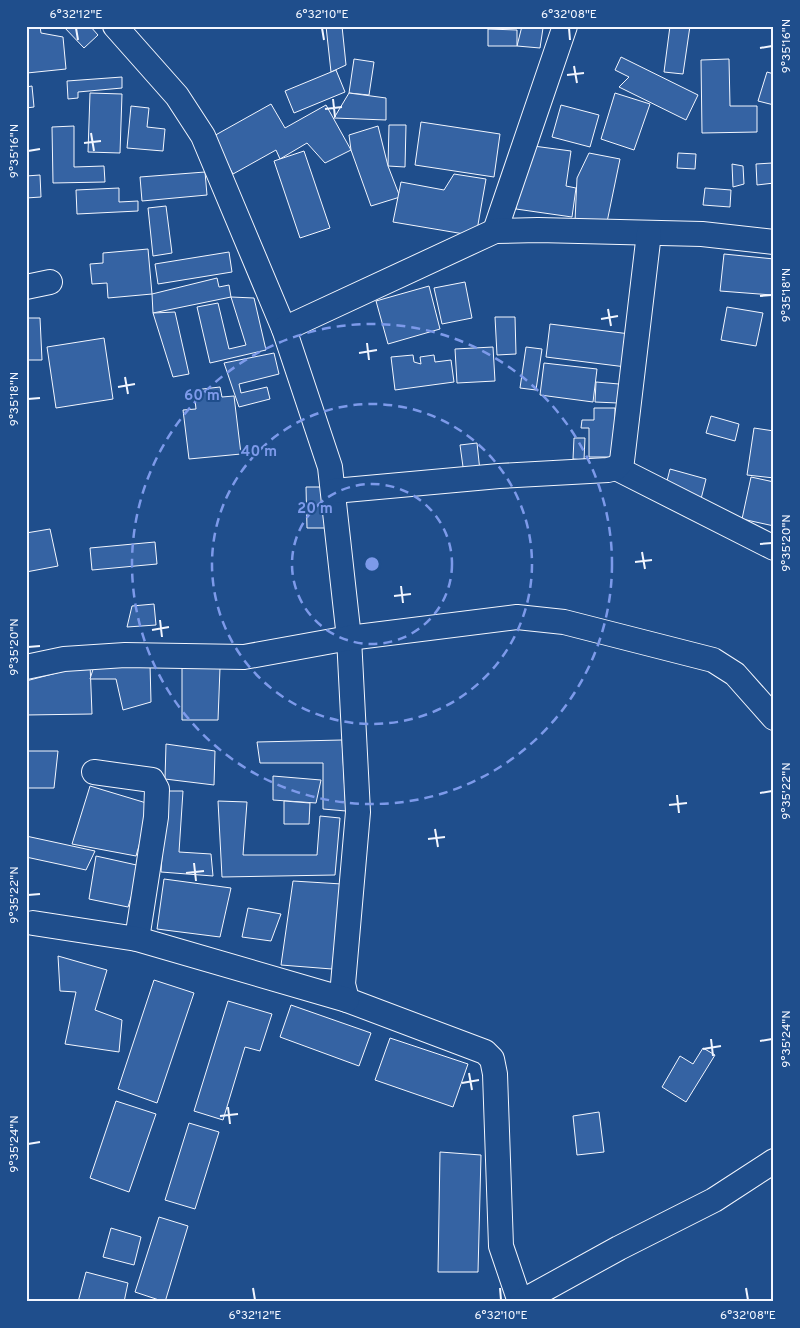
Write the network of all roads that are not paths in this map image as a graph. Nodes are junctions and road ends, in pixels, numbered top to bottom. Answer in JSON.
{"nodes":[{"id":1,"x":114,"y":26,"type":"edge"},
{"id":2,"x":565,"y":26,"type":"edge"},
{"id":3,"x":495,"y":231,"type":"junction"},
{"id":4,"x":649,"y":233,"type":"junction"},
{"id":5,"x":774,"y":242,"type":"edge"},
{"id":6,"x":50,"y":282,"type":"dead end"},
{"id":7,"x":26,"y":287,"type":"edge"},
{"id":8,"x":284,"y":329,"type":"junction"},
{"id":9,"x":616,"y":468,"type":"junction"},
{"id":10,"x":334,"y":491,"type":"junction"},
{"id":11,"x":774,"y":548,"type":"edge"},
{"id":12,"x":348,"y":638,"type":"junction"},
{"id":13,"x":26,"y":667,"type":"edge"},
{"id":14,"x":774,"y":718,"type":"edge"},
{"id":15,"x":94,"y":772,"type":"dead end"},
{"id":16,"x":33,"y":923,"type":"dead end"},
{"id":17,"x":137,"y":939,"type":"junction"},
{"id":18,"x":347,"y":1000,"type":"junction"},
{"id":19,"x":774,"y":1161,"type":"edge"},
{"id":20,"x":521,"y":1302,"type":"edge"}],
"edges":[{"from":1,"to":8,"type":"street"},
{"from":2,"to":3,"type":"street"},
{"from":3,"to":4,"type":"street"},
{"from":3,"to":8,"type":"street"},
{"from":4,"to":5,"type":"street"},
{"from":4,"to":9,"type":"street"},
{"from":6,"to":7,"type":"street"},
{"from":8,"to":10,"type":"street"},
{"from":9,"to":10,"type":"street"},
{"from":9,"to":11,"type":"street"},
{"from":10,"to":12,"type":"street"},
{"from":12,"to":13,"type":"street"},
{"from":12,"to":14,"type":"street"},
{"from":12,"to":18,"type":"street"},
{"from":15,"to":17,"type":"street"},
{"from":16,"to":17,"type":"street"},
{"from":17,"to":18,"type":"street"},
{"from":18,"to":20,"type":"street"},
{"from":19,"to":20,"type":"street"}]}
